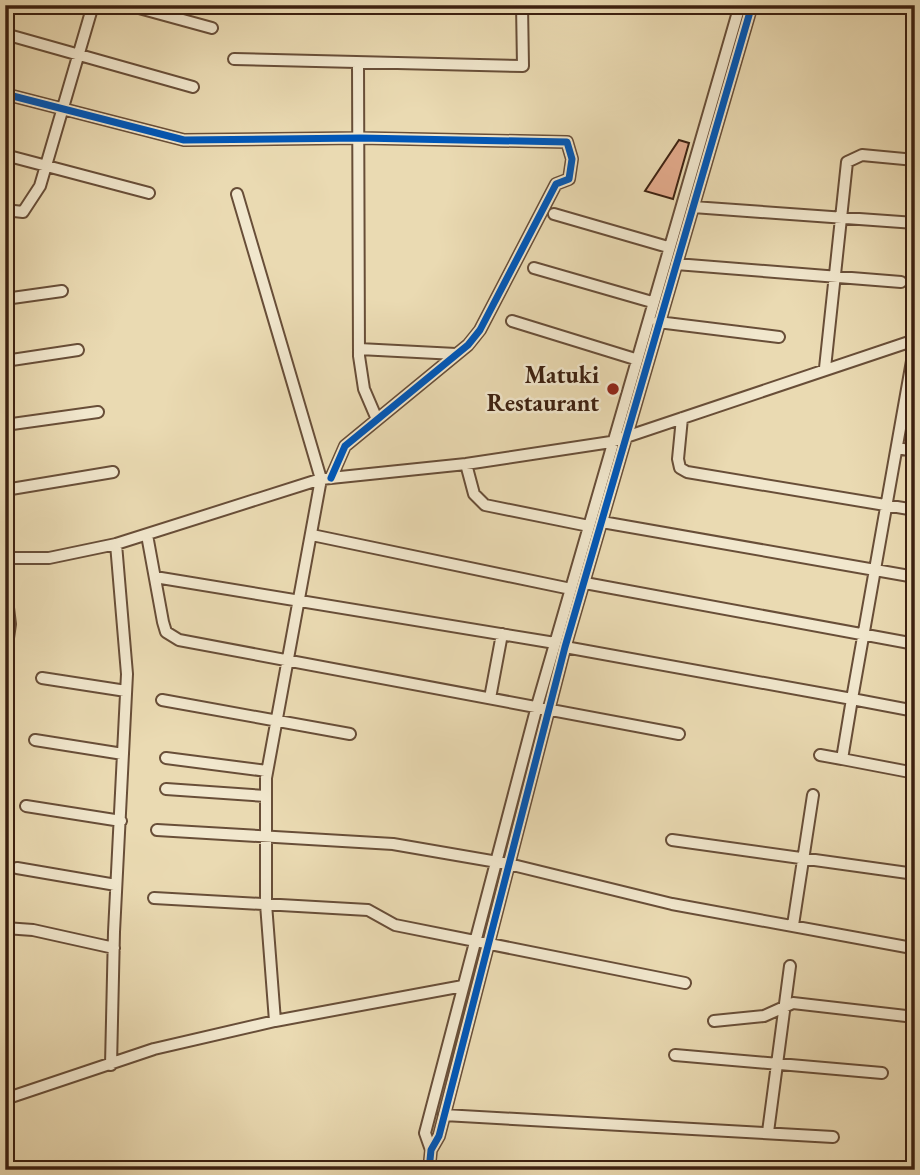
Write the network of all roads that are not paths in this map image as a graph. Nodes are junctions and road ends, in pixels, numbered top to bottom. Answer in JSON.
{"nodes":[{"id":1,"x":93,"y":5,"type":"edge"},
{"id":2,"x":128,"y":5,"type":"edge"},
{"id":3,"x":522,"y":5,"type":"edge"},
{"id":4,"x":740,"y":5,"type":"edge"},
{"id":5,"x":752,"y":5,"type":"edge"},
{"id":6,"x":212,"y":28,"type":"dead end"},
{"id":7,"x":5,"y":34,"type":"edge"},
{"id":8,"x":79,"y":55,"type":"junction"},
{"id":9,"x":234,"y":59,"type":"dead end"},
{"id":10,"x":358,"y":63,"type":"junction"},
{"id":11,"x":193,"y":87,"type":"dead end"},
{"id":12,"x":5,"y":94,"type":"edge"},
{"id":13,"x":64,"y":108,"type":"junction"},
{"id":14,"x":360,"y":138,"type":"junction"},
{"id":15,"x":5,"y":155,"type":"edge"},
{"id":16,"x":915,"y":160,"type":"edge"},
{"id":17,"x":47,"y":167,"type":"junction"},
{"id":18,"x":149,"y":193,"type":"dead end"},
{"id":19,"x":237,"y":194,"type":"dead end"},
{"id":20,"x":693,"y":206,"type":"junction"},
{"id":21,"x":5,"y":210,"type":"edge"},
{"id":22,"x":554,"y":214,"type":"dead end"},
{"id":23,"x":839,"y":217,"type":"junction"},
{"id":24,"x":915,"y":223,"type":"edge"},
{"id":25,"x":668,"y":247,"type":"junction"},
{"id":26,"x":676,"y":264,"type":"junction"},
{"id":27,"x":534,"y":268,"type":"dead end"},
{"id":28,"x":834,"y":277,"type":"junction"},
{"id":29,"x":901,"y":282,"type":"dead end"},
{"id":30,"x":62,"y":292,"type":"dead end"},
{"id":31,"x":5,"y":299,"type":"edge"},
{"id":32,"x":652,"y":302,"type":"junction"},
{"id":33,"x":512,"y":321,"type":"dead end"},
{"id":34,"x":658,"y":322,"type":"junction"},
{"id":35,"x":779,"y":337,"type":"dead end"},
{"id":36,"x":915,"y":342,"type":"edge"},
{"id":37,"x":359,"y":349,"type":"junction"},
{"id":38,"x":78,"y":350,"type":"dead end"},
{"id":39,"x":456,"y":354,"type":"junction"},
{"id":40,"x":635,"y":359,"type":"junction"},
{"id":41,"x":5,"y":361,"type":"edge"},
{"id":42,"x":825,"y":368,"type":"junction"},
{"id":43,"x":911,"y":385,"type":"edge"},
{"id":44,"x":98,"y":412,"type":"dead end"},
{"id":45,"x":376,"y":417,"type":"junction"},
{"id":46,"x":681,"y":418,"type":"junction"},
{"id":47,"x":5,"y":425,"type":"edge"},
{"id":48,"x":626,"y":436,"type":"junction"},
{"id":49,"x":611,"y":442,"type":"junction"},
{"id":50,"x":897,"y":448,"type":"junction"},
{"id":51,"x":915,"y":451,"type":"edge"},
{"id":52,"x":466,"y":464,"type":"junction"},
{"id":53,"x":113,"y":472,"type":"dead end"},
{"id":54,"x":326,"y":478,"type":"junction"},
{"id":55,"x":5,"y":490,"type":"edge"},
{"id":56,"x":887,"y":505,"type":"junction"},
{"id":57,"x":915,"y":510,"type":"edge"},
{"id":58,"x":603,"y":522,"type":"junction"},
{"id":59,"x":589,"y":526,"type":"junction"},
{"id":60,"x":147,"y":535,"type":"junction"},
{"id":61,"x":312,"y":535,"type":"junction"},
{"id":62,"x":116,"y":544,"type":"junction"},
{"id":63,"x":5,"y":558,"type":"edge"},
{"id":64,"x":876,"y":570,"type":"junction"},
{"id":65,"x":155,"y":577,"type":"junction"},
{"id":66,"x":915,"y":577,"type":"edge"},
{"id":67,"x":5,"y":583,"type":"edge"},
{"id":68,"x":585,"y":583,"type":"junction"},
{"id":69,"x":571,"y":589,"type":"junction"},
{"id":70,"x":298,"y":600,"type":"junction"},
{"id":71,"x":502,"y":634,"type":"junction"},
{"id":72,"x":863,"y":634,"type":"junction"},
{"id":73,"x":915,"y":644,"type":"edge"},
{"id":74,"x":560,"y":645,"type":"junction"},
{"id":75,"x":6,"y":652,"type":"edge"},
{"id":76,"x":286,"y":662,"type":"junction"},
{"id":77,"x":42,"y":678,"type":"dead end"},
{"id":78,"x":127,"y":691,"type":"junction"},
{"id":79,"x":491,"y":698,"type":"junction"},
{"id":80,"x":852,"y":699,"type":"junction"},
{"id":81,"x":162,"y":700,"type":"dead end"},
{"id":82,"x":537,"y":706,"type":"junction"},
{"id":83,"x":548,"y":708,"type":"junction"},
{"id":84,"x":915,"y":711,"type":"edge"},
{"id":85,"x":277,"y":721,"type":"junction"},
{"id":86,"x":349,"y":734,"type":"dead end"},
{"id":87,"x":679,"y":734,"type":"dead end"},
{"id":88,"x":35,"y":740,"type":"dead end"},
{"id":89,"x":123,"y":754,"type":"junction"},
{"id":90,"x":820,"y":755,"type":"dead end"},
{"id":91,"x":166,"y":758,"type":"dead end"},
{"id":92,"x":842,"y":760,"type":"junction"},
{"id":93,"x":267,"y":771,"type":"junction"},
{"id":94,"x":915,"y":774,"type":"edge"},
{"id":95,"x":166,"y":789,"type":"dead end"},
{"id":96,"x":813,"y":795,"type":"dead end"},
{"id":97,"x":266,"y":796,"type":"junction"},
{"id":98,"x":26,"y":806,"type":"dead end"},
{"id":99,"x":121,"y":821,"type":"junction"},
{"id":100,"x":157,"y":830,"type":"dead end"},
{"id":101,"x":266,"y":836,"type":"junction"},
{"id":102,"x":672,"y":840,"type":"dead end"},
{"id":103,"x":803,"y":859,"type":"junction"},
{"id":104,"x":495,"y":862,"type":"junction"},
{"id":105,"x":509,"y":864,"type":"junction"},
{"id":106,"x":17,"y":868,"type":"dead end"},
{"id":107,"x":915,"y":874,"type":"edge"},
{"id":108,"x":116,"y":885,"type":"junction"},
{"id":109,"x":154,"y":898,"type":"dead end"},
{"id":110,"x":266,"y":904,"type":"junction"},
{"id":111,"x":793,"y":925,"type":"junction"},
{"id":112,"x":5,"y":928,"type":"edge"},
{"id":113,"x":474,"y":939,"type":"junction"},
{"id":114,"x":489,"y":942,"type":"junction"},
{"id":115,"x":912,"y":947,"type":"dead end"},
{"id":116,"x":114,"y":948,"type":"junction"},
{"id":117,"x":790,"y":966,"type":"dead end"},
{"id":118,"x":685,"y":983,"type":"dead end"},
{"id":119,"x":463,"y":986,"type":"junction"},
{"id":120,"x":784,"y":1004,"type":"junction"},
{"id":121,"x":906,"y":1016,"type":"dead end"},
{"id":122,"x":275,"y":1021,"type":"junction"},
{"id":123,"x":714,"y":1021,"type":"dead end"},
{"id":124,"x":675,"y":1055,"type":"dead end"},
{"id":125,"x":776,"y":1063,"type":"junction"},
{"id":126,"x":111,"y":1065,"type":"junction"},
{"id":127,"x":882,"y":1073,"type":"dead end"},
{"id":128,"x":5,"y":1099,"type":"edge"},
{"id":129,"x":444,"y":1115,"type":"junction"},
{"id":130,"x":768,"y":1132,"type":"junction"},
{"id":131,"x":833,"y":1137,"type":"dead end"},
{"id":132,"x":431,"y":1150,"type":"junction"},
{"id":133,"x":429,"y":1170,"type":"edge"}],
"edges":[{"from":1,"to":8,"type":"street"},
{"from":2,"to":6,"type":"street"},
{"from":3,"to":10,"type":"street"},
{"from":4,"to":25,"type":"street"},
{"from":5,"to":20,"type":"street"},
{"from":7,"to":8,"type":"street"},
{"from":8,"to":11,"type":"street"},
{"from":8,"to":13,"type":"street"},
{"from":9,"to":10,"type":"street"},
{"from":10,"to":14,"type":"street"},
{"from":12,"to":13,"type":"street"},
{"from":13,"to":14,"type":"street"},
{"from":13,"to":17,"type":"street"},
{"from":14,"to":37,"type":"street"},
{"from":14,"to":39,"type":"street"},
{"from":15,"to":17,"type":"street"},
{"from":16,"to":23,"type":"street"},
{"from":17,"to":18,"type":"street"},
{"from":17,"to":21,"type":"street"},
{"from":19,"to":54,"type":"street"},
{"from":20,"to":23,"type":"street"},
{"from":20,"to":26,"type":"street"},
{"from":22,"to":25,"type":"street"},
{"from":23,"to":24,"type":"street"},
{"from":23,"to":28,"type":"street"},
{"from":25,"to":32,"type":"street"},
{"from":26,"to":28,"type":"street"},
{"from":26,"to":34,"type":"street"},
{"from":27,"to":32,"type":"street"},
{"from":28,"to":29,"type":"street"},
{"from":28,"to":42,"type":"street"},
{"from":30,"to":31,"type":"street"},
{"from":32,"to":40,"type":"street"},
{"from":33,"to":40,"type":"street"},
{"from":34,"to":35,"type":"street"},
{"from":34,"to":48,"type":"street"},
{"from":36,"to":42,"type":"street"},
{"from":36,"to":43,"type":"street"},
{"from":37,"to":39,"type":"street"},
{"from":37,"to":45,"type":"street"},
{"from":38,"to":41,"type":"street"},
{"from":39,"to":45,"type":"street"},
{"from":40,"to":49,"type":"street"},
{"from":42,"to":46,"type":"street"},
{"from":43,"to":50,"type":"street"},
{"from":44,"to":47,"type":"street"},
{"from":45,"to":54,"type":"street"},
{"from":46,"to":48,"type":"street"},
{"from":46,"to":56,"type":"street"},
{"from":48,"to":49,"type":"street"},
{"from":48,"to":58,"type":"street"},
{"from":49,"to":52,"type":"street"},
{"from":49,"to":59,"type":"street"},
{"from":50,"to":51,"type":"street"},
{"from":50,"to":56,"type":"street"},
{"from":52,"to":54,"type":"street"},
{"from":52,"to":59,"type":"street"},
{"from":53,"to":55,"type":"street"},
{"from":54,"to":60,"type":"street"},
{"from":54,"to":61,"type":"street"},
{"from":56,"to":57,"type":"street"},
{"from":56,"to":64,"type":"street"},
{"from":58,"to":64,"type":"street"},
{"from":58,"to":68,"type":"street"},
{"from":59,"to":69,"type":"street"},
{"from":60,"to":62,"type":"street"},
{"from":60,"to":65,"type":"street"},
{"from":61,"to":69,"type":"street"},
{"from":61,"to":70,"type":"street"},
{"from":62,"to":63,"type":"street"},
{"from":62,"to":78,"type":"street"},
{"from":64,"to":66,"type":"street"},
{"from":64,"to":72,"type":"street"},
{"from":65,"to":70,"type":"street"},
{"from":65,"to":76,"type":"street"},
{"from":67,"to":75,"type":"street"},
{"from":68,"to":72,"type":"street"},
{"from":68,"to":74,"type":"street"},
{"from":69,"to":74,"type":"street"},
{"from":70,"to":71,"type":"street"},
{"from":70,"to":76,"type":"street"},
{"from":71,"to":74,"type":"street"},
{"from":71,"to":79,"type":"street"},
{"from":72,"to":73,"type":"street"},
{"from":72,"to":80,"type":"street"},
{"from":74,"to":80,"type":"street"},
{"from":74,"to":82,"type":"street"},
{"from":74,"to":83,"type":"street"},
{"from":76,"to":79,"type":"street"},
{"from":76,"to":85,"type":"street"},
{"from":77,"to":78,"type":"street"},
{"from":78,"to":89,"type":"street"},
{"from":79,"to":82,"type":"street"},
{"from":80,"to":84,"type":"street"},
{"from":80,"to":92,"type":"street"},
{"from":81,"to":85,"type":"street"},
{"from":82,"to":83,"type":"street"},
{"from":82,"to":104,"type":"street"},
{"from":83,"to":87,"type":"street"},
{"from":83,"to":105,"type":"street"},
{"from":85,"to":86,"type":"street"},
{"from":85,"to":93,"type":"street"},
{"from":88,"to":89,"type":"street"},
{"from":89,"to":99,"type":"street"},
{"from":90,"to":92,"type":"street"},
{"from":91,"to":93,"type":"street"},
{"from":92,"to":94,"type":"street"},
{"from":93,"to":97,"type":"street"},
{"from":95,"to":97,"type":"street"},
{"from":96,"to":103,"type":"street"},
{"from":97,"to":101,"type":"street"},
{"from":98,"to":99,"type":"street"},
{"from":99,"to":108,"type":"street"},
{"from":100,"to":101,"type":"street"},
{"from":101,"to":104,"type":"street"},
{"from":101,"to":110,"type":"street"},
{"from":102,"to":103,"type":"street"},
{"from":103,"to":107,"type":"street"},
{"from":103,"to":111,"type":"street"},
{"from":104,"to":105,"type":"street"},
{"from":104,"to":113,"type":"street"},
{"from":105,"to":111,"type":"street"},
{"from":105,"to":114,"type":"street"},
{"from":106,"to":108,"type":"street"},
{"from":108,"to":116,"type":"street"},
{"from":109,"to":110,"type":"street"},
{"from":110,"to":113,"type":"street"},
{"from":110,"to":122,"type":"street"},
{"from":111,"to":115,"type":"street"},
{"from":112,"to":116,"type":"street"},
{"from":113,"to":114,"type":"street"},
{"from":113,"to":119,"type":"street"},
{"from":114,"to":118,"type":"street"},
{"from":114,"to":129,"type":"street"},
{"from":116,"to":126,"type":"street"},
{"from":117,"to":120,"type":"street"},
{"from":119,"to":122,"type":"street"},
{"from":119,"to":132,"type":"street"},
{"from":120,"to":121,"type":"street"},
{"from":120,"to":123,"type":"street"},
{"from":120,"to":125,"type":"street"},
{"from":122,"to":126,"type":"street"},
{"from":124,"to":125,"type":"street"},
{"from":125,"to":127,"type":"street"},
{"from":125,"to":130,"type":"street"},
{"from":126,"to":128,"type":"street"},
{"from":129,"to":130,"type":"street"},
{"from":129,"to":132,"type":"street"},
{"from":130,"to":131,"type":"street"},
{"from":132,"to":133,"type":"street"}]}
